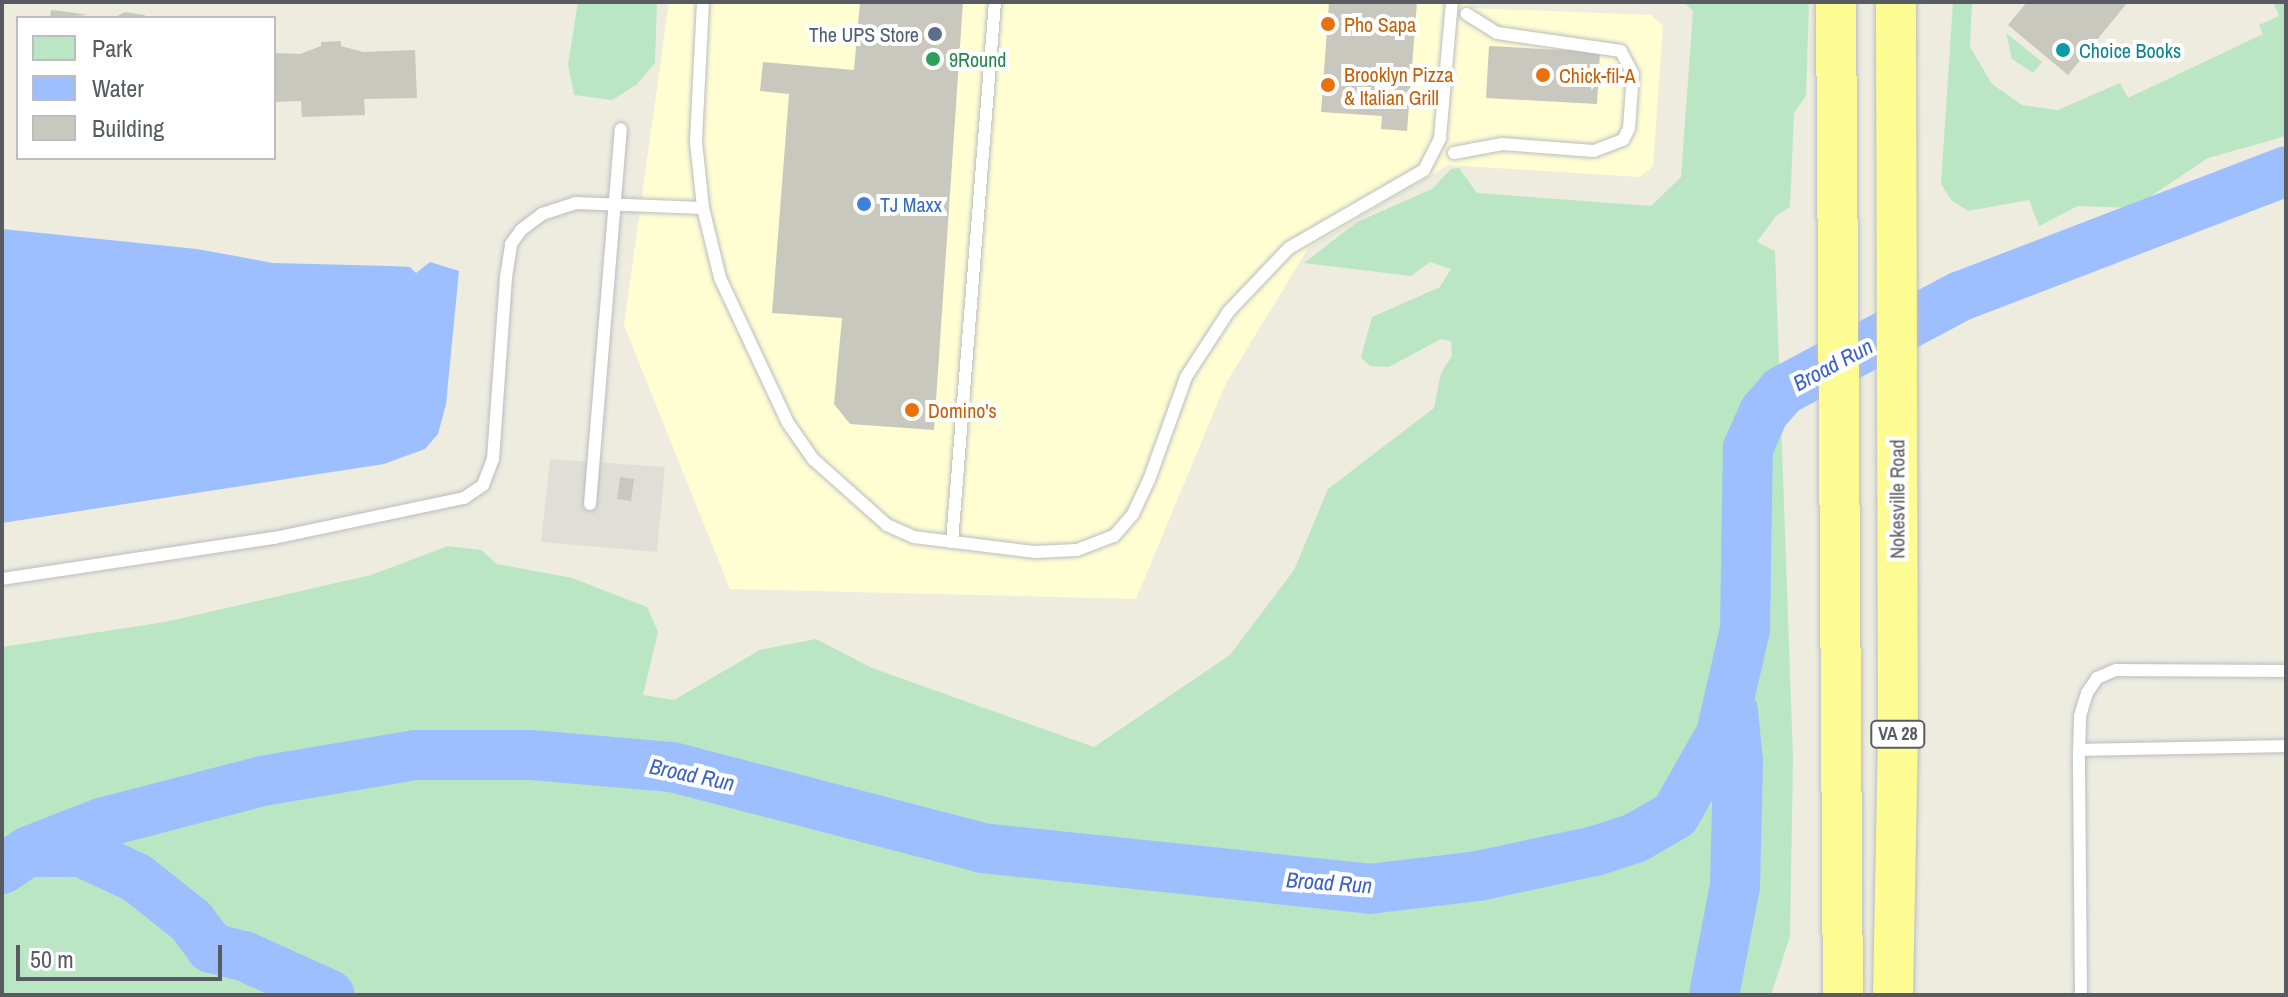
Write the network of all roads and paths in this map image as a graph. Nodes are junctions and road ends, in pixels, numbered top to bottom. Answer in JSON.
{"nodes":[{"id":1,"x":703,"y":2,"type":"edge"},
{"id":2,"x":995,"y":2,"type":"edge"},
{"id":3,"x":1452,"y":2,"type":"edge"},
{"id":4,"x":1836,"y":2,"type":"edge"},
{"id":5,"x":1896,"y":2,"type":"edge"},
{"id":6,"x":1466,"y":14,"type":"dead end"},
{"id":7,"x":621,"y":129,"type":"dead end"},
{"id":8,"x":1454,"y":153,"type":"dead end"},
{"id":9,"x":615,"y":203,"type":"junction"},
{"id":10,"x":703,"y":208,"type":"junction"},
{"id":11,"x":590,"y":504,"type":"dead end"},
{"id":12,"x":952,"y":542,"type":"junction"},
{"id":13,"x":2,"y":579,"type":"edge"},
{"id":14,"x":2286,"y":671,"type":"edge"},
{"id":15,"x":2286,"y":746,"type":"edge"},
{"id":16,"x":2079,"y":750,"type":"junction"},
{"id":17,"x":1843,"y":995,"type":"edge"},
{"id":18,"x":1893,"y":995,"type":"edge"},
{"id":19,"x":2081,"y":995,"type":"edge"}],
"edges":[{"from":1,"to":10,"type":"lane"},
{"from":2,"to":12,"type":"lane"},
{"from":3,"to":12,"type":"lane"},
{"from":4,"to":17,"type":"highway","number":"VA 28"},
{"from":5,"to":18,"type":"highway","name":"Nokesville Road","number":"VA 28"},
{"from":6,"to":8,"type":"lane"},
{"from":7,"to":9,"type":"lane"},
{"from":9,"to":10,"type":"lane"},
{"from":9,"to":11,"type":"lane"},
{"from":9,"to":13,"type":"lane"},
{"from":10,"to":12,"type":"lane"},
{"from":14,"to":16,"type":"lane"},
{"from":15,"to":16,"type":"lane"},
{"from":16,"to":19,"type":"lane"}]}
